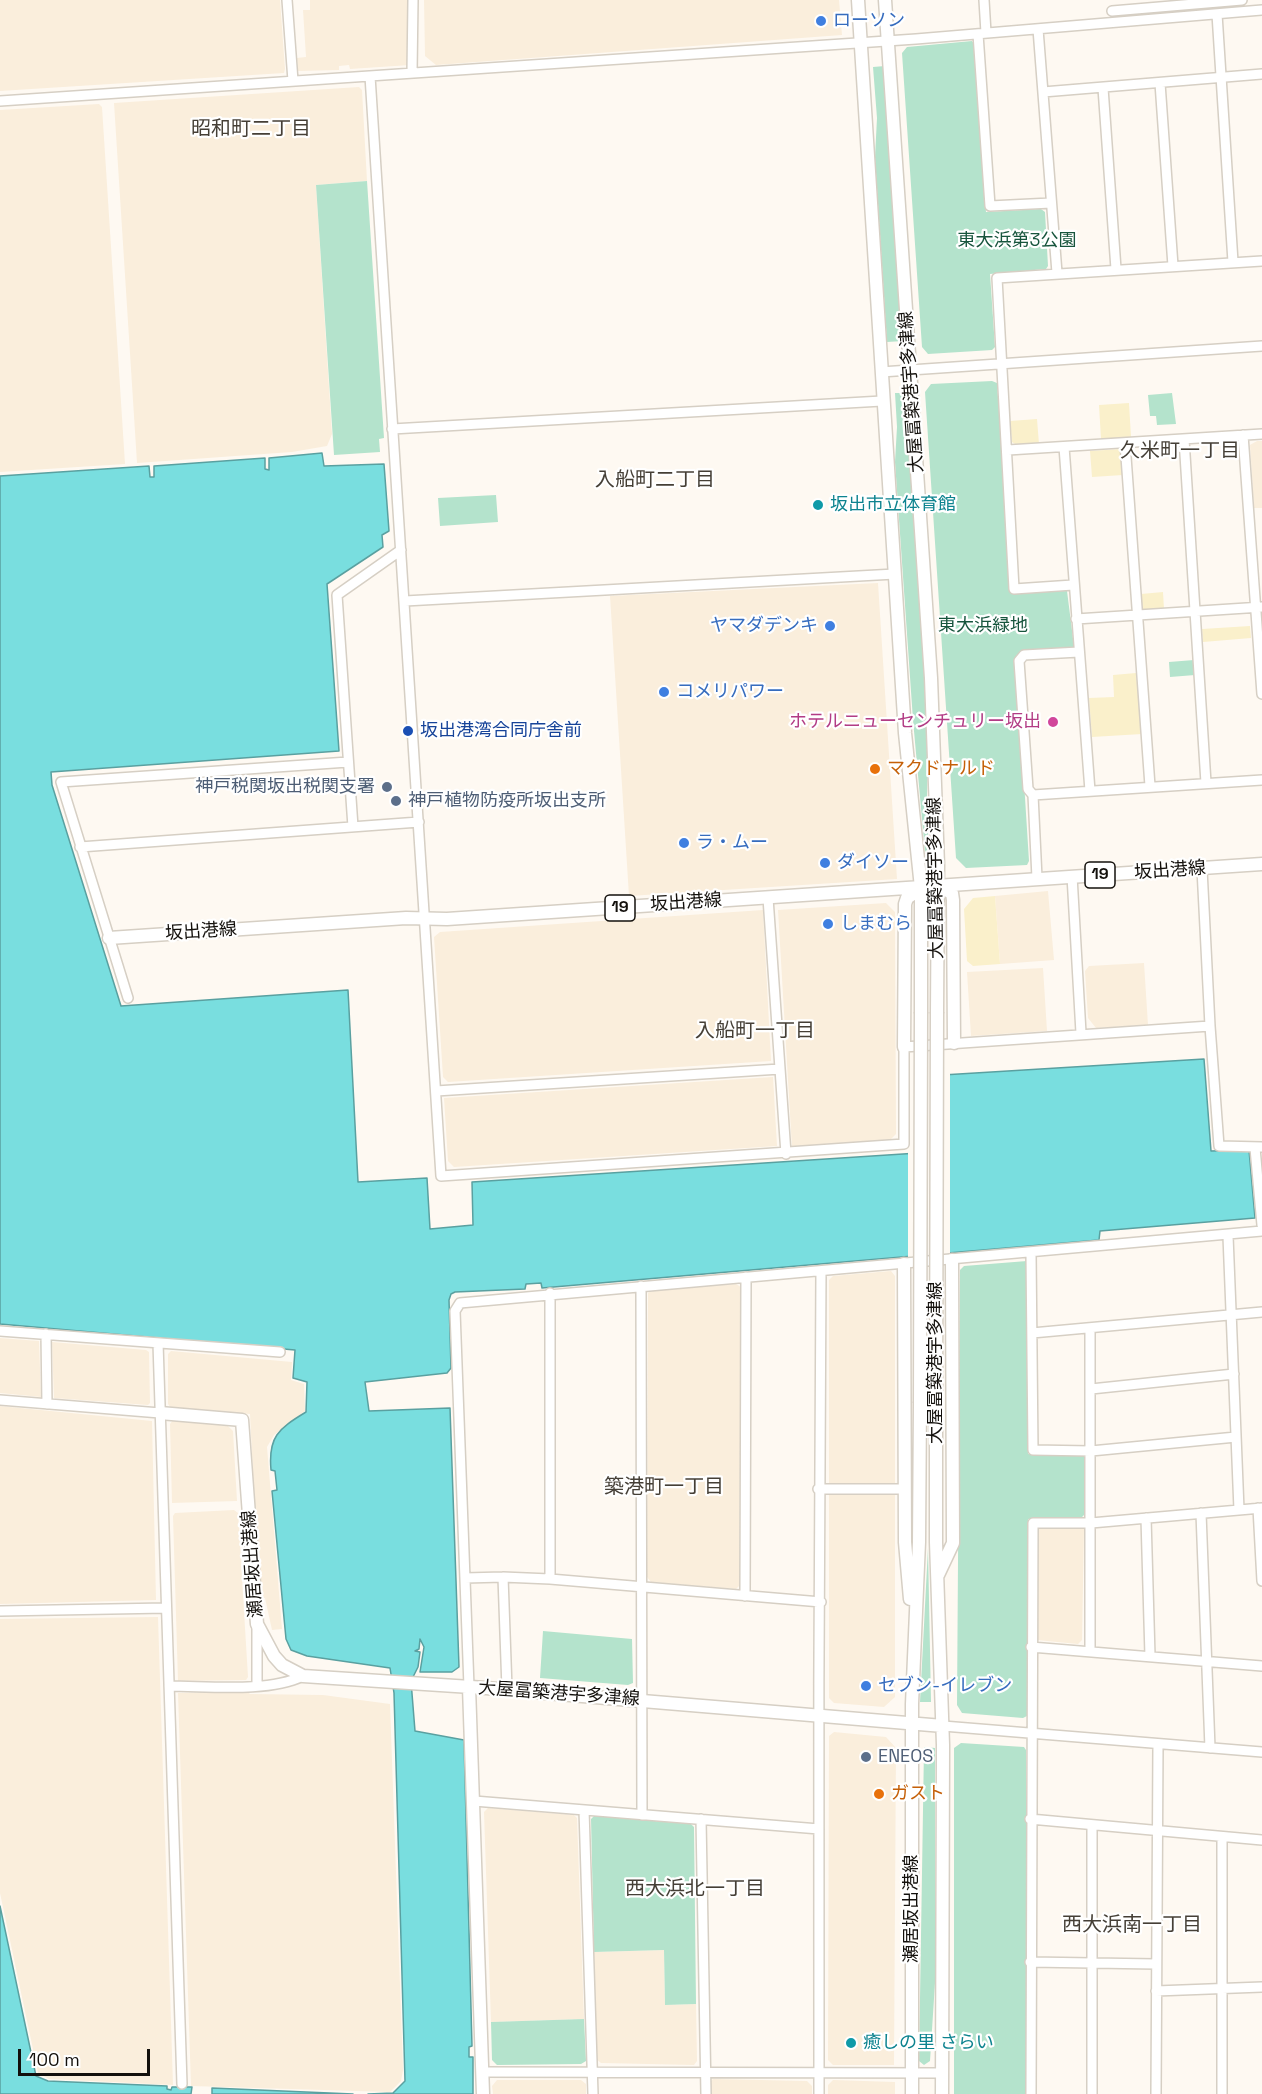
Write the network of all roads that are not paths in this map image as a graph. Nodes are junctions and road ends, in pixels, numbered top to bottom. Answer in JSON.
{"nodes":[{"id":1,"x":287,"y":0,"type":"edge"},
{"id":2,"x":413,"y":0,"type":"edge"},
{"id":3,"x":858,"y":0,"type":"edge"},
{"id":4,"x":885,"y":0,"type":"edge"},
{"id":5,"x":984,"y":0,"type":"edge"},
{"id":6,"x":1111,"y":0,"type":"edge"},
{"id":7,"x":1236,"y":0,"type":"edge"},
{"id":8,"x":1242,"y":0,"type":"edge"},
{"id":9,"x":1175,"y":3,"type":"edge"},
{"id":10,"x":1262,"y":10,"type":"edge"},
{"id":11,"x":1112,"y":11,"type":"junction"},
{"id":12,"x":1217,"y":14,"type":"junction"},
{"id":13,"x":1113,"y":22,"type":"junction"},
{"id":14,"x":1038,"y":29,"type":"junction"},
{"id":15,"x":982,"y":33,"type":"junction"},
{"id":16,"x":888,"y":40,"type":"junction"},
{"id":17,"x":859,"y":42,"type":"junction"},
{"id":18,"x":412,"y":73,"type":"junction"},
{"id":19,"x":1262,"y":74,"type":"edge"},
{"id":20,"x":370,"y":76,"type":"junction"},
{"id":21,"x":1221,"y":79,"type":"junction"},
{"id":22,"x":293,"y":81,"type":"junction"},
{"id":23,"x":1160,"y":83,"type":"junction"},
{"id":24,"x":1103,"y":88,"type":"junction"},
{"id":25,"x":1043,"y":92,"type":"junction"},
{"id":26,"x":0,"y":102,"type":"edge"},
{"id":27,"x":1051,"y":203,"type":"junction"},
{"id":28,"x":1262,"y":261,"type":"edge"},
{"id":29,"x":1233,"y":262,"type":"junction"},
{"id":30,"x":1173,"y":266,"type":"junction"},
{"id":31,"x":1116,"y":269,"type":"junction"},
{"id":32,"x":1057,"y":273,"type":"junction"},
{"id":33,"x":1262,"y":346,"type":"edge"},
{"id":34,"x":1001,"y":364,"type":"junction"},
{"id":35,"x":911,"y":370,"type":"junction"},
{"id":36,"x":881,"y":372,"type":"junction"},
{"id":37,"x":882,"y":400,"type":"junction"},
{"id":38,"x":392,"y":429,"type":"junction"},
{"id":39,"x":1262,"y":434,"type":"edge"},
{"id":40,"x":1243,"y":435,"type":"junction"},
{"id":41,"x":1184,"y":439,"type":"junction"},
{"id":42,"x":1125,"y":443,"type":"junction"},
{"id":43,"x":1064,"y":447,"type":"junction"},
{"id":44,"x":1008,"y":450,"type":"junction"},
{"id":45,"x":401,"y":550,"type":"junction"},
{"id":46,"x":895,"y":574,"type":"junction"},
{"id":47,"x":1073,"y":585,"type":"junction"},
{"id":48,"x":405,"y":601,"type":"junction"},
{"id":49,"x":1259,"y":607,"type":"edge"},
{"id":50,"x":1196,"y":610,"type":"junction"},
{"id":51,"x":1137,"y":615,"type":"junction"},
{"id":52,"x":1076,"y":620,"type":"junction"},
{"id":53,"x":1079,"y":652,"type":"junction"},
{"id":54,"x":1262,"y":694,"type":"edge"},
{"id":55,"x":348,"y":762,"type":"junction"},
{"id":56,"x":1262,"y":780,"type":"edge"},
{"id":57,"x":1206,"y":783,"type":"junction"},
{"id":58,"x":1150,"y":786,"type":"junction"},
{"id":59,"x":1090,"y":791,"type":"junction"},
{"id":60,"x":1033,"y":795,"type":"junction"},
{"id":61,"x":419,"y":822,"type":"junction"},
{"id":62,"x":353,"y":827,"type":"junction"},
{"id":63,"x":80,"y":847,"type":"junction"},
{"id":64,"x":1262,"y":864,"type":"edge"},
{"id":65,"x":1202,"y":869,"type":"junction"},
{"id":66,"x":1072,"y":876,"type":"junction"},
{"id":67,"x":1037,"y":878,"type":"junction"},
{"id":68,"x":938,"y":887,"type":"junction"},
{"id":69,"x":921,"y":888,"type":"junction"},
{"id":70,"x":768,"y":898,"type":"junction"},
{"id":71,"x":426,"y":919,"type":"junction"},
{"id":72,"x":109,"y":938,"type":"junction"},
{"id":73,"x":128,"y":998,"type":"dead end"},
{"id":74,"x":1210,"y":1026,"type":"junction"},
{"id":75,"x":1081,"y":1033,"type":"junction"},
{"id":76,"x":954,"y":1043,"type":"junction"},
{"id":77,"x":904,"y":1047,"type":"junction"},
{"id":78,"x":780,"y":1069,"type":"junction"},
{"id":79,"x":436,"y":1090,"type":"junction"},
{"id":80,"x":1258,"y":1148,"type":"edge"},
{"id":81,"x":786,"y":1154,"type":"junction"},
{"id":82,"x":1260,"y":1189,"type":"edge"},
{"id":83,"x":1262,"y":1225,"type":"edge"},
{"id":84,"x":1262,"y":1231,"type":"edge"},
{"id":85,"x":1228,"y":1236,"type":"junction"},
{"id":86,"x":1031,"y":1253,"type":"junction"},
{"id":87,"x":952,"y":1260,"type":"junction"},
{"id":88,"x":904,"y":1264,"type":"junction"},
{"id":89,"x":821,"y":1271,"type":"junction"},
{"id":90,"x":747,"y":1277,"type":"junction"},
{"id":91,"x":641,"y":1286,"type":"junction"},
{"id":92,"x":550,"y":1293,"type":"junction"},
{"id":93,"x":1262,"y":1312,"type":"edge"},
{"id":94,"x":1231,"y":1314,"type":"junction"},
{"id":95,"x":1090,"y":1329,"type":"junction"},
{"id":96,"x":0,"y":1330,"type":"edge"},
{"id":97,"x":1032,"y":1333,"type":"junction"},
{"id":98,"x":46,"y":1334,"type":"junction"},
{"id":99,"x":158,"y":1343,"type":"junction"},
{"id":100,"x":280,"y":1352,"type":"dead end"},
{"id":101,"x":1234,"y":1374,"type":"junction"},
{"id":102,"x":1091,"y":1389,"type":"junction"},
{"id":103,"x":0,"y":1400,"type":"edge"},
{"id":104,"x":47,"y":1404,"type":"junction"},
{"id":105,"x":160,"y":1413,"type":"junction"},
{"id":106,"x":1236,"y":1437,"type":"junction"},
{"id":107,"x":1091,"y":1451,"type":"junction"},
{"id":108,"x":818,"y":1489,"type":"junction"},
{"id":109,"x":904,"y":1489,"type":"junction"},
{"id":110,"x":1260,"y":1508,"type":"edge"},
{"id":111,"x":1239,"y":1510,"type":"junction"},
{"id":112,"x":1201,"y":1513,"type":"junction"},
{"id":113,"x":1146,"y":1518,"type":"junction"},
{"id":114,"x":1091,"y":1523,"type":"junction"},
{"id":115,"x":938,"y":1575,"type":"junction"},
{"id":116,"x":503,"y":1576,"type":"junction"},
{"id":117,"x":465,"y":1578,"type":"junction"},
{"id":118,"x":550,"y":1579,"type":"junction"},
{"id":119,"x":1262,"y":1581,"type":"edge"},
{"id":120,"x":641,"y":1587,"type":"junction"},
{"id":121,"x":746,"y":1596,"type":"junction"},
{"id":122,"x":821,"y":1602,"type":"junction"},
{"id":123,"x":166,"y":1608,"type":"junction"},
{"id":124,"x":0,"y":1611,"type":"edge"},
{"id":125,"x":257,"y":1624,"type":"junction"},
{"id":126,"x":914,"y":1642,"type":"junction"},
{"id":127,"x":1031,"y":1647,"type":"junction"},
{"id":128,"x":1090,"y":1651,"type":"junction"},
{"id":129,"x":1150,"y":1656,"type":"junction"},
{"id":130,"x":1209,"y":1661,"type":"junction"},
{"id":131,"x":1262,"y":1666,"type":"edge"},
{"id":132,"x":303,"y":1676,"type":"junction"},
{"id":133,"x":257,"y":1685,"type":"junction"},
{"id":134,"x":169,"y":1686,"type":"junction"},
{"id":135,"x":469,"y":1687,"type":"junction"},
{"id":136,"x":507,"y":1689,"type":"junction"},
{"id":137,"x":642,"y":1701,"type":"junction"},
{"id":138,"x":820,"y":1716,"type":"junction"},
{"id":139,"x":912,"y":1724,"type":"junction"},
{"id":140,"x":943,"y":1726,"type":"junction"},
{"id":141,"x":1030,"y":1734,"type":"junction"},
{"id":142,"x":1158,"y":1744,"type":"junction"},
{"id":143,"x":1210,"y":1748,"type":"junction"},
{"id":144,"x":1262,"y":1752,"type":"edge"},
{"id":145,"x":474,"y":1801,"type":"junction"},
{"id":146,"x":584,"y":1810,"type":"junction"},
{"id":147,"x":642,"y":1815,"type":"junction"},
{"id":148,"x":701,"y":1819,"type":"junction"},
{"id":149,"x":1030,"y":1819,"type":"junction"},
{"id":150,"x":1092,"y":1825,"type":"junction"},
{"id":151,"x":819,"y":1829,"type":"junction"},
{"id":152,"x":1157,"y":1831,"type":"junction"},
{"id":153,"x":1222,"y":1837,"type":"junction"},
{"id":154,"x":1262,"y":1840,"type":"edge"},
{"id":155,"x":1030,"y":1962,"type":"junction"},
{"id":156,"x":1092,"y":1963,"type":"junction"},
{"id":157,"x":1156,"y":1964,"type":"junction"},
{"id":158,"x":1262,"y":1987,"type":"edge"},
{"id":159,"x":1222,"y":1989,"type":"junction"},
{"id":160,"x":1156,"y":1990,"type":"junction"},
{"id":161,"x":482,"y":2072,"type":"junction"},
{"id":162,"x":592,"y":2072,"type":"junction"},
{"id":163,"x":705,"y":2073,"type":"junction"},
{"id":164,"x":819,"y":2073,"type":"junction"},
{"id":165,"x":912,"y":2073,"type":"junction"},
{"id":166,"x":941,"y":2073,"type":"junction"},
{"id":167,"x":182,"y":2084,"type":"dead end"},
{"id":168,"x":483,"y":2094,"type":"edge"},
{"id":169,"x":593,"y":2094,"type":"edge"},
{"id":170,"x":706,"y":2094,"type":"edge"},
{"id":171,"x":819,"y":2094,"type":"edge"},
{"id":172,"x":912,"y":2094,"type":"edge"},
{"id":173,"x":942,"y":2094,"type":"edge"},
{"id":174,"x":1031,"y":2094,"type":"edge"},
{"id":175,"x":1092,"y":2094,"type":"edge"},
{"id":176,"x":1156,"y":2094,"type":"edge"},
{"id":177,"x":1222,"y":2094,"type":"edge"}],
"edges":[{"from":1,"to":22,"type":"street"},
{"from":2,"to":18,"type":"street"},
{"from":3,"to":17,"type":"main road","name":"大屋冨築港宇多津線"},
{"from":4,"to":16,"type":"main road","name":"大屋冨築港宇多津線"},
{"from":5,"to":15,"type":"street"},
{"from":6,"to":11,"type":"street"},
{"from":7,"to":8,"type":"street"},
{"from":7,"to":9,"type":"street"},
{"from":9,"to":11,"type":"street"},
{"from":10,"to":12,"type":"street"},
{"from":11,"to":13,"type":"street"},
{"from":12,"to":13,"type":"street"},
{"from":12,"to":21,"type":"street"},
{"from":13,"to":14,"type":"street"},
{"from":14,"to":15,"type":"street"},
{"from":14,"to":25,"type":"street"},
{"from":15,"to":16,"type":"street"},
{"from":15,"to":27,"type":"street"},
{"from":16,"to":17,"type":"street"},
{"from":16,"to":35,"type":"main road","name":"大屋冨築港宇多津線"},
{"from":17,"to":18,"type":"street"},
{"from":17,"to":36,"type":"main road","name":"大屋冨築港宇多津線"},
{"from":18,"to":20,"type":"street"},
{"from":19,"to":21,"type":"street"},
{"from":20,"to":22,"type":"street"},
{"from":20,"to":38,"type":"street"},
{"from":21,"to":23,"type":"street"},
{"from":21,"to":29,"type":"street"},
{"from":22,"to":26,"type":"street"},
{"from":23,"to":24,"type":"street"},
{"from":23,"to":30,"type":"street"},
{"from":24,"to":25,"type":"street"},
{"from":24,"to":31,"type":"street"},
{"from":25,"to":27,"type":"street"},
{"from":27,"to":32,"type":"street"},
{"from":28,"to":29,"type":"street"},
{"from":29,"to":30,"type":"street"},
{"from":30,"to":31,"type":"street"},
{"from":31,"to":32,"type":"street"},
{"from":32,"to":34,"type":"street"},
{"from":33,"to":34,"type":"street"},
{"from":34,"to":35,"type":"street"},
{"from":34,"to":44,"type":"street"},
{"from":35,"to":36,"type":"street"},
{"from":35,"to":68,"type":"main road","name":"大屋冨築港宇多津線"},
{"from":36,"to":37,"type":"main road","name":"大屋冨築港宇多津線"},
{"from":37,"to":38,"type":"street"},
{"from":37,"to":46,"type":"main road","name":"大屋冨築港宇多津線"},
{"from":38,"to":45,"type":"street"},
{"from":39,"to":40,"type":"street"},
{"from":40,"to":41,"type":"street"},
{"from":40,"to":49,"type":"street"},
{"from":41,"to":42,"type":"street"},
{"from":41,"to":50,"type":"street"},
{"from":42,"to":43,"type":"street"},
{"from":42,"to":51,"type":"street"},
{"from":43,"to":44,"type":"street"},
{"from":43,"to":47,"type":"street"},
{"from":44,"to":47,"type":"street"},
{"from":45,"to":48,"type":"street"},
{"from":45,"to":55,"type":"street"},
{"from":46,"to":48,"type":"street"},
{"from":46,"to":69,"type":"main road","name":"大屋冨築港宇多津線"},
{"from":47,"to":52,"type":"street"},
{"from":48,"to":61,"type":"street"},
{"from":49,"to":50,"type":"street"},
{"from":49,"to":54,"type":"street"},
{"from":50,"to":51,"type":"street"},
{"from":50,"to":57,"type":"street"},
{"from":51,"to":52,"type":"street"},
{"from":51,"to":58,"type":"street"},
{"from":52,"to":53,"type":"street"},
{"from":53,"to":59,"type":"street"},
{"from":53,"to":60,"type":"street"},
{"from":55,"to":62,"type":"street"},
{"from":55,"to":63,"type":"street"},
{"from":56,"to":57,"type":"street"},
{"from":57,"to":58,"type":"street"},
{"from":58,"to":59,"type":"street"},
{"from":59,"to":60,"type":"street"},
{"from":60,"to":67,"type":"street"},
{"from":61,"to":62,"type":"street"},
{"from":61,"to":71,"type":"street"},
{"from":62,"to":63,"type":"street"},
{"from":63,"to":72,"type":"street"},
{"from":64,"to":65,"type":"main road","name":"坂出港線","number":"19"},
{"from":65,"to":66,"type":"main road","name":"坂出港線","number":"19"},
{"from":65,"to":74,"type":"street"},
{"from":66,"to":67,"type":"main road","name":"坂出港線","number":"19"},
{"from":66,"to":75,"type":"street"},
{"from":67,"to":68,"type":"main road","name":"坂出港線","number":"19"},
{"from":68,"to":69,"type":"main road","name":"坂出港線","number":"19"},
{"from":68,"to":76,"type":"main road"},
{"from":68,"to":115,"type":"main road","name":"大屋冨築港宇多津線","bridge":true},
{"from":69,"to":70,"type":"main road","name":"坂出港線","number":"19"},
{"from":69,"to":77,"type":"main road"},
{"from":69,"to":126,"type":"main road","name":"大屋冨築港宇多津線","bridge":true},
{"from":70,"to":71,"type":"main road","name":"坂出港線","number":"19"},
{"from":70,"to":78,"type":"street"},
{"from":71,"to":72,"type":"main road","name":"坂出港線","number":"19"},
{"from":71,"to":79,"type":"street"},
{"from":72,"to":73,"type":"street"},
{"from":74,"to":75,"type":"street"},
{"from":74,"to":80,"type":"street"},
{"from":75,"to":76,"type":"street"},
{"from":76,"to":77,"type":"street"},
{"from":77,"to":81,"type":"street"},
{"from":78,"to":79,"type":"street"},
{"from":78,"to":81,"type":"street"},
{"from":79,"to":81,"type":"street"},
{"from":80,"to":82,"type":"street"},
{"from":82,"to":83,"type":"street"},
{"from":84,"to":85,"type":"street"},
{"from":85,"to":86,"type":"street"},
{"from":85,"to":94,"type":"street"},
{"from":86,"to":87,"type":"street"},
{"from":86,"to":97,"type":"street"},
{"from":87,"to":88,"type":"street"},
{"from":87,"to":115,"type":"main road"},
{"from":88,"to":89,"type":"street"},
{"from":88,"to":109,"type":"main road"},
{"from":89,"to":90,"type":"street"},
{"from":89,"to":108,"type":"street"},
{"from":90,"to":91,"type":"street"},
{"from":90,"to":121,"type":"street"},
{"from":91,"to":92,"type":"street"},
{"from":91,"to":120,"type":"street"},
{"from":92,"to":117,"type":"street"},
{"from":92,"to":118,"type":"street"},
{"from":93,"to":94,"type":"street"},
{"from":94,"to":95,"type":"street"},
{"from":94,"to":101,"type":"street"},
{"from":95,"to":97,"type":"street"},
{"from":95,"to":102,"type":"street"},
{"from":96,"to":98,"type":"street"},
{"from":97,"to":107,"type":"street"},
{"from":98,"to":99,"type":"street"},
{"from":98,"to":104,"type":"street"},
{"from":99,"to":100,"type":"street"},
{"from":99,"to":105,"type":"street"},
{"from":101,"to":102,"type":"street"},
{"from":101,"to":106,"type":"street"},
{"from":102,"to":107,"type":"street"},
{"from":103,"to":104,"type":"street"},
{"from":104,"to":105,"type":"street"},
{"from":105,"to":123,"type":"street"},
{"from":105,"to":125,"type":"main road","name":"瀬居坂出港線"},
{"from":106,"to":107,"type":"street"},
{"from":106,"to":111,"type":"street"},
{"from":107,"to":114,"type":"street"},
{"from":108,"to":109,"type":"street"},
{"from":108,"to":122,"type":"street"},
{"from":109,"to":126,"type":"main road"},
{"from":110,"to":111,"type":"street"},
{"from":110,"to":119,"type":"street"},
{"from":111,"to":112,"type":"street"},
{"from":112,"to":113,"type":"street"},
{"from":112,"to":130,"type":"street"},
{"from":113,"to":114,"type":"street"},
{"from":113,"to":129,"type":"street"},
{"from":114,"to":127,"type":"street"},
{"from":114,"to":128,"type":"street"},
{"from":115,"to":140,"type":"main road","name":"大屋冨築港宇多津線"},
{"from":116,"to":117,"type":"street"},
{"from":116,"to":118,"type":"street"},
{"from":116,"to":136,"type":"street"},
{"from":117,"to":135,"type":"street"},
{"from":118,"to":120,"type":"street"},
{"from":120,"to":121,"type":"street"},
{"from":120,"to":137,"type":"street"},
{"from":121,"to":122,"type":"street"},
{"from":122,"to":138,"type":"street"},
{"from":123,"to":124,"type":"street"},
{"from":123,"to":134,"type":"street"},
{"from":125,"to":132,"type":"main road","name":"瀬居坂出港線"},
{"from":125,"to":133,"type":"street"},
{"from":126,"to":139,"type":"main road","name":"大屋冨築港宇多津線"},
{"from":127,"to":128,"type":"street"},
{"from":127,"to":141,"type":"street"},
{"from":128,"to":129,"type":"street"},
{"from":129,"to":130,"type":"street"},
{"from":130,"to":131,"type":"street"},
{"from":130,"to":143,"type":"street"},
{"from":132,"to":133,"type":"street"},
{"from":132,"to":135,"type":"main road","name":"瀬居坂出港線"},
{"from":133,"to":134,"type":"street"},
{"from":134,"to":167,"type":"street"},
{"from":135,"to":136,"type":"main road","name":"大屋冨築港宇多津線"},
{"from":135,"to":145,"type":"main road","name":"大屋冨築港宇多津線"},
{"from":136,"to":137,"type":"main road","name":"大屋冨築港宇多津線"},
{"from":137,"to":138,"type":"main road","name":"大屋冨築港宇多津線"},
{"from":137,"to":147,"type":"street"},
{"from":138,"to":139,"type":"main road","name":"大屋冨築港宇多津線"},
{"from":138,"to":151,"type":"street"},
{"from":139,"to":140,"type":"main road","name":"大屋冨築港宇多津線"},
{"from":139,"to":165,"type":"main road","name":"瀬居坂出港線"},
{"from":140,"to":141,"type":"street"},
{"from":140,"to":166,"type":"main road","name":"瀬居坂出港線"},
{"from":141,"to":142,"type":"street"},
{"from":141,"to":149,"type":"street"},
{"from":142,"to":143,"type":"street"},
{"from":142,"to":152,"type":"street"},
{"from":143,"to":144,"type":"street"},
{"from":145,"to":146,"type":"street"},
{"from":145,"to":161,"type":"main road","name":"大屋冨築港宇多津線"},
{"from":146,"to":147,"type":"street"},
{"from":146,"to":162,"type":"street"},
{"from":147,"to":148,"type":"street"},
{"from":148,"to":151,"type":"street"},
{"from":148,"to":163,"type":"street"},
{"from":149,"to":150,"type":"street"},
{"from":149,"to":155,"type":"street"},
{"from":150,"to":152,"type":"street"},
{"from":150,"to":156,"type":"street"},
{"from":151,"to":164,"type":"street"},
{"from":152,"to":153,"type":"street"},
{"from":152,"to":157,"type":"street"},
{"from":153,"to":154,"type":"street"},
{"from":153,"to":159,"type":"street"},
{"from":155,"to":156,"type":"street"},
{"from":155,"to":174,"type":"street"},
{"from":156,"to":157,"type":"street"},
{"from":156,"to":175,"type":"street"},
{"from":157,"to":160,"type":"street"},
{"from":158,"to":159,"type":"street"},
{"from":159,"to":160,"type":"street"},
{"from":159,"to":177,"type":"street"},
{"from":160,"to":176,"type":"street"},
{"from":161,"to":162,"type":"street"},
{"from":161,"to":168,"type":"main road","name":"大屋冨築港宇多津線"},
{"from":162,"to":163,"type":"street"},
{"from":162,"to":169,"type":"street"},
{"from":163,"to":164,"type":"street"},
{"from":163,"to":170,"type":"street"},
{"from":164,"to":165,"type":"street"},
{"from":164,"to":171,"type":"street"},
{"from":165,"to":166,"type":"street"},
{"from":165,"to":172,"type":"main road","name":"瀬居坂出港線"},
{"from":166,"to":173,"type":"main road","name":"瀬居坂出港線"}]}
